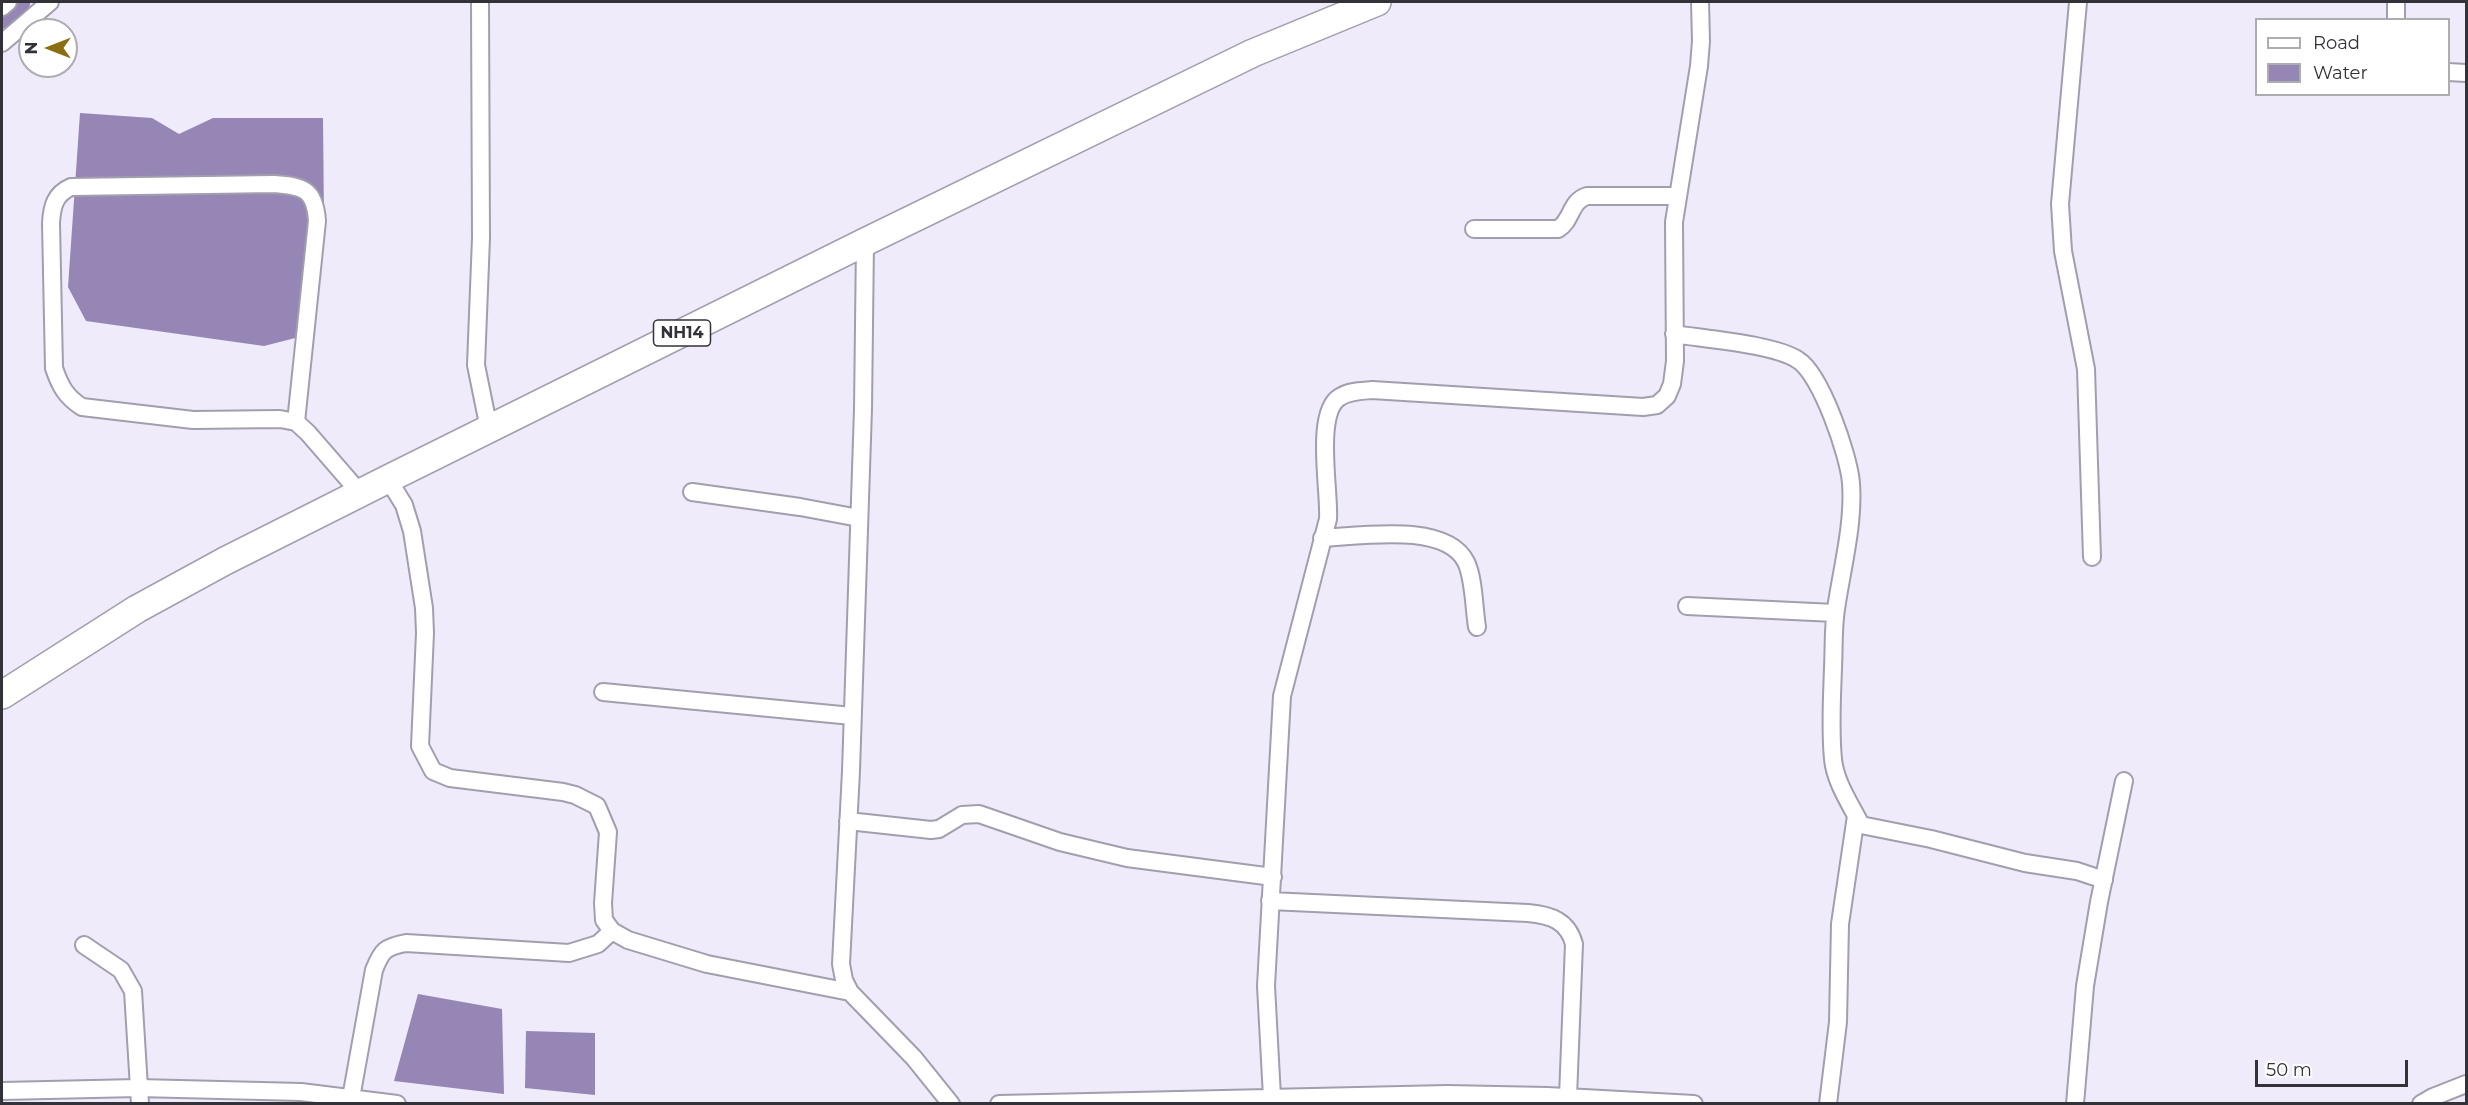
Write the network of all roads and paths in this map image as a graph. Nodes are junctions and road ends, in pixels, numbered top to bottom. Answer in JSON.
{"nodes":[{"id":1,"x":8,"y":2,"type":"edge"},
{"id":2,"x":50,"y":2,"type":"edge"},
{"id":3,"x":480,"y":2,"type":"edge"},
{"id":4,"x":1377,"y":2,"type":"edge"},
{"id":5,"x":1700,"y":2,"type":"edge"},
{"id":6,"x":2078,"y":2,"type":"edge"},
{"id":7,"x":2396,"y":2,"type":"edge"},
{"id":8,"x":2,"y":8,"type":"edge"},
{"id":9,"x":2396,"y":18,"type":"edge"},
{"id":10,"x":2,"y":43,"type":"edge"},
{"id":11,"x":2450,"y":72,"type":"edge"},
{"id":12,"x":2466,"y":72,"type":"edge"},
{"id":13,"x":1678,"y":196,"type":"junction"},
{"id":14,"x":1474,"y":229,"type":"dead end"},
{"id":15,"x":865,"y":242,"type":"junction"},
{"id":16,"x":1674,"y":334,"type":"junction"},
{"id":17,"x":296,"y":422,"type":"junction"},
{"id":18,"x":489,"y":429,"type":"junction"},
{"id":19,"x":388,"y":478,"type":"junction"},
{"id":20,"x":692,"y":492,"type":"dead end"},
{"id":21,"x":360,"y":493,"type":"junction"},
{"id":22,"x":859,"y":518,"type":"junction"},
{"id":23,"x":1322,"y":538,"type":"junction"},
{"id":24,"x":2091,"y":557,"type":"dead end"},
{"id":25,"x":1687,"y":606,"type":"dead end"},
{"id":26,"x":1835,"y":613,"type":"junction"},
{"id":27,"x":1477,"y":627,"type":"dead end"},
{"id":28,"x":603,"y":692,"type":"dead end"},
{"id":29,"x":2,"y":695,"type":"edge"},
{"id":30,"x":852,"y":716,"type":"junction"},
{"id":31,"x":2124,"y":781,"type":"dead end"},
{"id":32,"x":1856,"y":816,"type":"junction"},
{"id":33,"x":848,"y":821,"type":"junction"},
{"id":34,"x":1273,"y":877,"type":"junction"},
{"id":35,"x":2104,"y":879,"type":"junction"},
{"id":36,"x":1270,"y":901,"type":"junction"},
{"id":37,"x":612,"y":931,"type":"junction"},
{"id":38,"x":84,"y":945,"type":"dead end"},
{"id":39,"x":850,"y":992,"type":"junction"},
{"id":40,"x":2466,"y":1084,"type":"edge"},
{"id":41,"x":2,"y":1091,"type":"edge"},
{"id":42,"x":139,"y":1096,"type":"edge"},
{"id":43,"x":1272,"y":1097,"type":"junction"},
{"id":44,"x":1568,"y":1097,"type":"junction"},
{"id":45,"x":300,"y":1098,"type":"edge"},
{"id":46,"x":351,"y":1098,"type":"junction"},
{"id":47,"x":1337,"y":1099,"type":"edge"},
{"id":48,"x":1054,"y":1103,"type":"edge"},
{"id":49,"x":397,"y":1104,"type":"edge"},
{"id":50,"x":951,"y":1104,"type":"edge"},
{"id":51,"x":999,"y":1104,"type":"edge"},
{"id":52,"x":1694,"y":1104,"type":"edge"},
{"id":53,"x":1828,"y":1104,"type":"edge"},
{"id":54,"x":2075,"y":1104,"type":"edge"},
{"id":55,"x":2421,"y":1104,"type":"edge"}],
"edges":[{"from":1,"to":8,"type":"street"},
{"from":2,"to":10,"type":"street"},
{"from":3,"to":18,"type":"street"},
{"from":4,"to":15,"type":"highway","number":"NH14"},
{"from":5,"to":13,"type":"street"},
{"from":6,"to":24,"type":"street"},
{"from":7,"to":9,"type":"street"},
{"from":11,"to":12,"type":"street"},
{"from":13,"to":14,"type":"street"},
{"from":13,"to":16,"type":"street"},
{"from":15,"to":18,"type":"highway","number":"NH14"},
{"from":15,"to":22,"type":"street"},
{"from":16,"to":23,"type":"street"},
{"from":16,"to":26,"type":"street"},
{"from":17,"to":17,"type":"street"},
{"from":17,"to":21,"type":"street"},
{"from":18,"to":19,"type":"highway","number":"NH14"},
{"from":19,"to":21,"type":"highway","number":"NH14"},
{"from":19,"to":37,"type":"street"},
{"from":20,"to":22,"type":"street"},
{"from":21,"to":29,"type":"highway","number":"NH14"},
{"from":22,"to":30,"type":"street"},
{"from":23,"to":27,"type":"street"},
{"from":23,"to":34,"type":"street"},
{"from":25,"to":26,"type":"street"},
{"from":26,"to":32,"type":"street"},
{"from":28,"to":30,"type":"street"},
{"from":30,"to":33,"type":"street"},
{"from":31,"to":35,"type":"street"},
{"from":32,"to":35,"type":"street"},
{"from":32,"to":53,"type":"street"},
{"from":33,"to":34,"type":"street"},
{"from":33,"to":39,"type":"street"},
{"from":34,"to":36,"type":"street"},
{"from":35,"to":54,"type":"street"},
{"from":36,"to":43,"type":"street"},
{"from":36,"to":44,"type":"street"},
{"from":37,"to":39,"type":"street"},
{"from":37,"to":46,"type":"street"},
{"from":38,"to":42,"type":"street"},
{"from":39,"to":50,"type":"street"},
{"from":40,"to":55,"type":"street"},
{"from":41,"to":42,"type":"street"},
{"from":42,"to":45,"type":"street"},
{"from":43,"to":47,"type":"street"},
{"from":43,"to":48,"type":"street"},
{"from":44,"to":47,"type":"street"},
{"from":44,"to":52,"type":"street"},
{"from":45,"to":46,"type":"street"},
{"from":46,"to":49,"type":"street"},
{"from":48,"to":51,"type":"street"}]}
